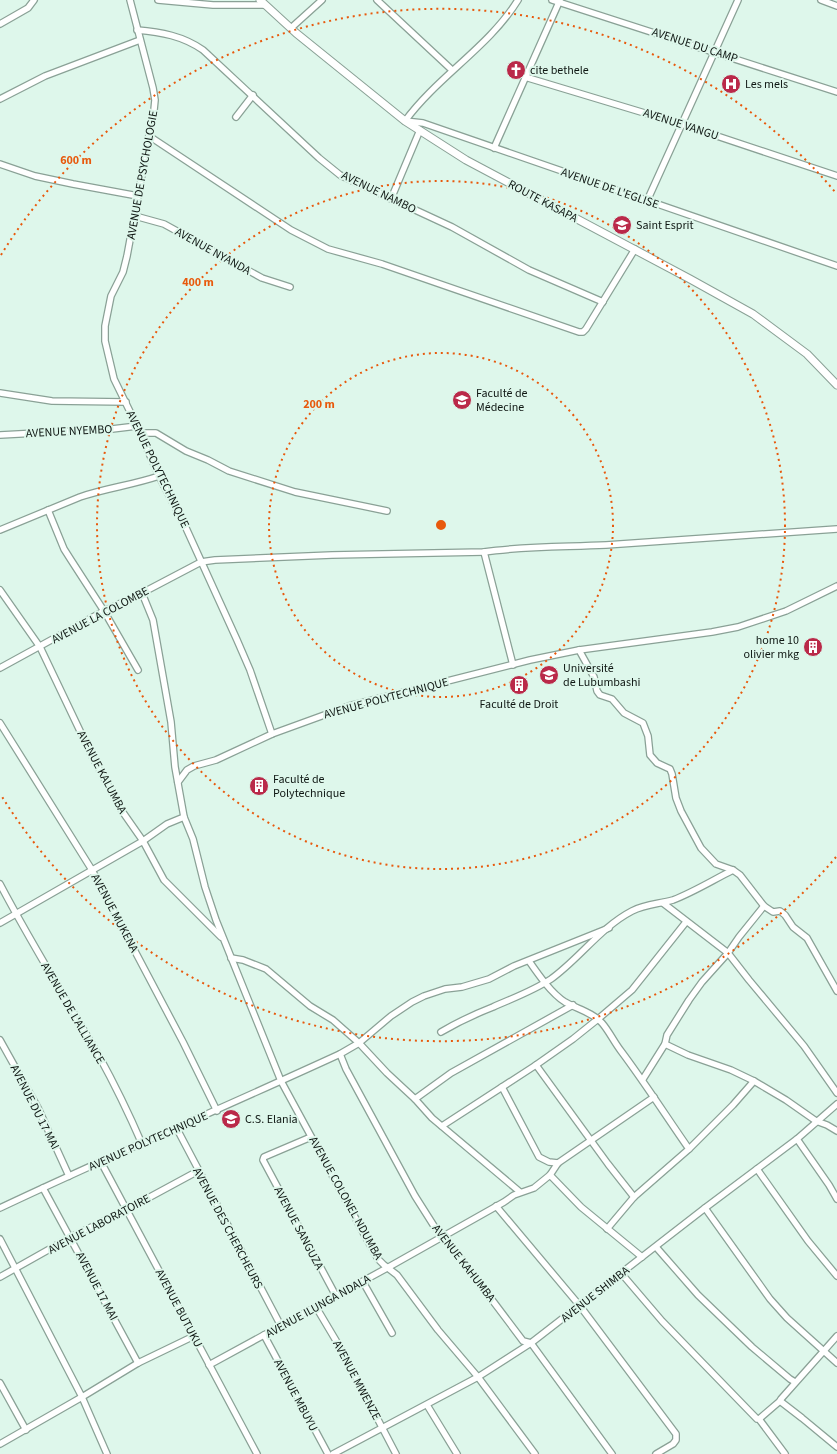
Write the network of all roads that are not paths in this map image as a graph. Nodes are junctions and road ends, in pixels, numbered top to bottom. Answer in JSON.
{"nodes":[{"id":1,"x":34,"y":0,"type":"edge"},
{"id":2,"x":130,"y":0,"type":"edge"},
{"id":3,"x":158,"y":0,"type":"edge"},
{"id":4,"x":322,"y":0,"type":"edge"},
{"id":5,"x":377,"y":0,"type":"edge"},
{"id":6,"x":518,"y":0,"type":"edge"},
{"id":7,"x":552,"y":0,"type":"edge"},
{"id":8,"x":738,"y":0,"type":"edge"},
{"id":9,"x":821,"y":0,"type":"edge"},
{"id":10,"x":559,"y":1,"type":"edge"},
{"id":11,"x":262,"y":3,"type":"edge"},
{"id":12,"x":837,"y":6,"type":"edge"},
{"id":13,"x":0,"y":24,"type":"edge"},
{"id":14,"x":291,"y":28,"type":"junction"},
{"id":15,"x":137,"y":30,"type":"junction"},
{"id":16,"x":140,"y":40,"type":"junction"},
{"id":17,"x":715,"y":52,"type":"junction"},
{"id":18,"x":452,"y":70,"type":"junction"},
{"id":19,"x":525,"y":77,"type":"junction"},
{"id":20,"x":837,"y":92,"type":"edge"},
{"id":21,"x":253,"y":95,"type":"junction"},
{"id":22,"x":0,"y":99,"type":"edge"},
{"id":23,"x":236,"y":116,"type":"dead end"},
{"id":24,"x":405,"y":121,"type":"junction"},
{"id":25,"x":681,"y":124,"type":"junction"},
{"id":26,"x":420,"y":130,"type":"junction"},
{"id":27,"x":149,"y":136,"type":"junction"},
{"id":28,"x":494,"y":148,"type":"junction"},
{"id":29,"x":0,"y":164,"type":"edge"},
{"id":30,"x":837,"y":176,"type":"edge"},
{"id":31,"x":138,"y":196,"type":"junction"},
{"id":32,"x":391,"y":199,"type":"junction"},
{"id":33,"x":647,"y":201,"type":"junction"},
{"id":34,"x":135,"y":216,"type":"junction"},
{"id":35,"x":634,"y":249,"type":"junction"},
{"id":36,"x":127,"y":256,"type":"joint"},
{"id":37,"x":837,"y":266,"type":"edge"},
{"id":38,"x":290,"y":287,"type":"dead end"},
{"id":39,"x":603,"y":302,"type":"junction"},
{"id":40,"x":837,"y":385,"type":"edge"},
{"id":41,"x":0,"y":393,"type":"edge"},
{"id":42,"x":126,"y":402,"type":"junction"},
{"id":43,"x":137,"y":426,"type":"junction"},
{"id":44,"x":140,"y":433,"type":"junction"},
{"id":45,"x":0,"y":435,"type":"edge"},
{"id":46,"x":159,"y":476,"type":"junction"},
{"id":47,"x":48,"y":510,"type":"junction"},
{"id":48,"x":387,"y":511,"type":"dead end"},
{"id":49,"x":837,"y":529,"type":"edge"},
{"id":50,"x":0,"y":530,"type":"edge"},
{"id":51,"x":484,"y":552,"type":"junction"},
{"id":52,"x":201,"y":562,"type":"junction"},
{"id":53,"x":837,"y":586,"type":"edge"},
{"id":54,"x":0,"y":590,"type":"edge"},
{"id":55,"x":142,"y":593,"type":"junction"},
{"id":56,"x":104,"y":611,"type":"junction"},
{"id":57,"x":40,"y":647,"type":"junction"},
{"id":58,"x":579,"y":650,"type":"junction"},
{"id":59,"x":512,"y":665,"type":"junction"},
{"id":60,"x":0,"y":668,"type":"edge"},
{"id":61,"x":138,"y":670,"type":"dead end"},
{"id":62,"x":0,"y":722,"type":"edge"},
{"id":63,"x":272,"y":734,"type":"junction"},
{"id":64,"x":178,"y":782,"type":"junction"},
{"id":65,"x":184,"y":817,"type":"junction"},
{"id":66,"x":143,"y":842,"type":"junction"},
{"id":67,"x":92,"y":870,"type":"junction"},
{"id":68,"x":733,"y":870,"type":"junction"},
{"id":69,"x":0,"y":884,"type":"edge"},
{"id":70,"x":662,"y":903,"type":"junction"},
{"id":71,"x":764,"y":906,"type":"junction"},
{"id":72,"x":16,"y":914,"type":"junction"},
{"id":73,"x":686,"y":922,"type":"junction"},
{"id":74,"x":0,"y":923,"type":"edge"},
{"id":75,"x":609,"y":928,"type":"junction"},
{"id":76,"x":224,"y":939,"type":"junction"},
{"id":77,"x":728,"y":953,"type":"junction"},
{"id":78,"x":230,"y":958,"type":"junction"},
{"id":79,"x":529,"y":961,"type":"junction"},
{"id":80,"x":545,"y":982,"type":"junction"},
{"id":81,"x":837,"y":991,"type":"edge"},
{"id":82,"x":573,"y":1005,"type":"junction"},
{"id":83,"x":598,"y":1019,"type":"junction"},
{"id":84,"x":441,"y":1032,"type":"dead end"},
{"id":85,"x":0,"y":1040,"type":"edge"},
{"id":86,"x":359,"y":1043,"type":"junction"},
{"id":87,"x":665,"y":1044,"type":"junction"},
{"id":88,"x":340,"y":1054,"type":"junction"},
{"id":89,"x":536,"y":1065,"type":"junction"},
{"id":90,"x":643,"y":1079,"type":"junction"},
{"id":91,"x":281,"y":1080,"type":"junction"},
{"id":92,"x":754,"y":1081,"type":"junction"},
{"id":93,"x":502,"y":1087,"type":"junction"},
{"id":94,"x":837,"y":1093,"type":"edge"},
{"id":95,"x":654,"y":1097,"type":"junction"},
{"id":96,"x":415,"y":1099,"type":"junction"},
{"id":97,"x":837,"y":1104,"type":"edge"},
{"id":98,"x":217,"y":1111,"type":"junction"},
{"id":99,"x":816,"y":1121,"type":"junction"},
{"id":100,"x":442,"y":1126,"type":"junction"},
{"id":101,"x":177,"y":1129,"type":"junction"},
{"id":102,"x":837,"y":1131,"type":"edge"},
{"id":103,"x":311,"y":1137,"type":"junction"},
{"id":104,"x":797,"y":1139,"type":"junction"},
{"id":105,"x":590,"y":1140,"type":"junction"},
{"id":106,"x":142,"y":1144,"type":"junction"},
{"id":107,"x":689,"y":1149,"type":"junction"},
{"id":108,"x":101,"y":1162,"type":"junction"},
{"id":109,"x":558,"y":1163,"type":"junction"},
{"id":110,"x":757,"y":1169,"type":"junction"},
{"id":111,"x":198,"y":1171,"type":"junction"},
{"id":112,"x":550,"y":1175,"type":"junction"},
{"id":113,"x":69,"y":1176,"type":"junction"},
{"id":114,"x":43,"y":1188,"type":"junction"},
{"id":115,"x":520,"y":1192,"type":"junction"},
{"id":116,"x":634,"y":1196,"type":"junction"},
{"id":117,"x":837,"y":1199,"type":"edge"},
{"id":118,"x":496,"y":1206,"type":"junction"},
{"id":119,"x":0,"y":1208,"type":"edge"},
{"id":120,"x":705,"y":1208,"type":"junction"},
{"id":121,"x":126,"y":1210,"type":"junction"},
{"id":122,"x":607,"y":1228,"type":"junction"},
{"id":123,"x":444,"y":1236,"type":"junction"},
{"id":124,"x":71,"y":1237,"type":"junction"},
{"id":125,"x":0,"y":1239,"type":"edge"},
{"id":126,"x":656,"y":1247,"type":"junction"},
{"id":127,"x":642,"y":1257,"type":"junction"},
{"id":128,"x":387,"y":1268,"type":"junction"},
{"id":129,"x":16,"y":1269,"type":"junction"},
{"id":130,"x":621,"y":1273,"type":"junction"},
{"id":131,"x":837,"y":1276,"type":"edge"},
{"id":132,"x":0,"y":1278,"type":"edge"},
{"id":133,"x":363,"y":1282,"type":"junction"},
{"id":134,"x":336,"y":1296,"type":"junction"},
{"id":135,"x":580,"y":1306,"type":"junction"},
{"id":136,"x":316,"y":1307,"type":"junction"},
{"id":137,"x":281,"y":1326,"type":"junction"},
{"id":138,"x":392,"y":1333,"type":"dead end"},
{"id":139,"x":264,"y":1335,"type":"junction"},
{"id":140,"x":194,"y":1336,"type":"junction"},
{"id":141,"x":837,"y":1336,"type":"edge"},
{"id":142,"x":531,"y":1343,"type":"junction"},
{"id":143,"x":823,"y":1351,"type":"junction"},
{"id":144,"x":138,"y":1363,"type":"junction"},
{"id":145,"x":837,"y":1363,"type":"edge"},
{"id":146,"x":209,"y":1365,"type":"junction"},
{"id":147,"x":478,"y":1377,"type":"junction"},
{"id":148,"x":796,"y":1382,"type":"junction"},
{"id":149,"x":0,"y":1383,"type":"edge"},
{"id":150,"x":82,"y":1397,"type":"junction"},
{"id":151,"x":780,"y":1401,"type":"junction"},
{"id":152,"x":427,"y":1405,"type":"junction"},
{"id":153,"x":760,"y":1419,"type":"junction"},
{"id":154,"x":383,"y":1428,"type":"junction"},
{"id":155,"x":26,"y":1430,"type":"junction"},
{"id":156,"x":0,"y":1444,"type":"edge"},
{"id":157,"x":837,"y":1447,"type":"edge"},
{"id":158,"x":107,"y":1454,"type":"edge"},
{"id":159,"x":258,"y":1454,"type":"edge"},
{"id":160,"x":328,"y":1454,"type":"edge"},
{"id":161,"x":333,"y":1454,"type":"edge"},
{"id":162,"x":396,"y":1454,"type":"edge"},
{"id":163,"x":457,"y":1454,"type":"edge"},
{"id":164,"x":535,"y":1454,"type":"edge"},
{"id":165,"x":612,"y":1454,"type":"edge"},
{"id":166,"x":656,"y":1454,"type":"edge"},
{"id":167,"x":785,"y":1454,"type":"edge"}],
"edges":[{"from":1,"to":13,"type":"street"},
{"from":2,"to":15,"type":"street","name":"AVENUE DE PSYCHOLOGIE"},
{"from":3,"to":11,"type":"street"},
{"from":4,"to":14,"type":"street"},
{"from":5,"to":18,"type":"street"},
{"from":6,"to":18,"type":"street"},
{"from":7,"to":10,"type":"street","name":"AVENUE DU CAMP"},
{"from":8,"to":17,"type":"street"},
{"from":9,"to":12,"type":"street"},
{"from":10,"to":17,"type":"street","name":"AVENUE DU CAMP"},
{"from":10,"to":19,"type":"street"},
{"from":11,"to":14,"type":"main road","name":"ROUTE KASAPA"},
{"from":14,"to":24,"type":"main road","name":"ROUTE KASAPA"},
{"from":15,"to":16,"type":"street","name":"AVENUE DE PSYCHOLOGIE"},
{"from":15,"to":21,"type":"street","name":"AVENUE NAMBO"},
{"from":16,"to":22,"type":"street"},
{"from":16,"to":27,"type":"street","name":"AVENUE DE PSYCHOLOGIE"},
{"from":17,"to":20,"type":"street","name":"AVENUE DU CAMP"},
{"from":17,"to":25,"type":"street"},
{"from":18,"to":24,"type":"street"},
{"from":19,"to":25,"type":"street","name":"AVENUE VANGU"},
{"from":19,"to":28,"type":"street"},
{"from":21,"to":23,"type":"street"},
{"from":21,"to":32,"type":"street","name":"AVENUE NAMBO"},
{"from":24,"to":26,"type":"main road","name":"ROUTE KASAPA"},
{"from":24,"to":28,"type":"street","name":"AVENUE DE L'EGLISE"},
{"from":25,"to":30,"type":"street","name":"AVENUE VANGU"},
{"from":25,"to":33,"type":"street"},
{"from":26,"to":32,"type":"street"},
{"from":26,"to":35,"type":"main road","name":"ROUTE KASAPA"},
{"from":27,"to":31,"type":"street","name":"AVENUE DE PSYCHOLOGIE"},
{"from":27,"to":39,"type":"street"},
{"from":28,"to":33,"type":"street","name":"AVENUE DE L'EGLISE"},
{"from":29,"to":31,"type":"street"},
{"from":31,"to":34,"type":"street","name":"AVENUE DE PSYCHOLOGIE"},
{"from":32,"to":39,"type":"street","name":"AVENUE NAMBO"},
{"from":33,"to":37,"type":"street","name":"AVENUE DE L'EGLISE"},
{"from":34,"to":36,"type":"street","name":"AVENUE DE PSYCHOLOGIE"},
{"from":34,"to":38,"type":"street","name":"AVENUE NYANDA"},
{"from":35,"to":39,"type":"street"},
{"from":35,"to":40,"type":"main road","name":"ROUTE KASAPA"},
{"from":36,"to":42,"type":"street","name":"AVENUE POLYTECHNIQUE"},
{"from":41,"to":42,"type":"street"},
{"from":42,"to":43,"type":"street","name":"AVENUE POLYTECHNIQUE"},
{"from":43,"to":44,"type":"street","name":"AVENUE POLYTECHNIQUE"},
{"from":43,"to":45,"type":"street","name":"AVENUE NYEMBO"},
{"from":44,"to":46,"type":"street","name":"AVENUE POLYTECHNIQUE"},
{"from":44,"to":48,"type":"street"},
{"from":46,"to":47,"type":"street"},
{"from":46,"to":52,"type":"street","name":"AVENUE POLYTECHNIQUE"},
{"from":47,"to":50,"type":"street"},
{"from":47,"to":56,"type":"street"},
{"from":49,"to":51,"type":"street"},
{"from":51,"to":52,"type":"street"},
{"from":51,"to":59,"type":"street"},
{"from":52,"to":55,"type":"street","name":"AVENUE LA COLOMBE"},
{"from":52,"to":63,"type":"street","name":"AVENUE POLYTECHNIQUE"},
{"from":53,"to":58,"type":"street","name":"AVENUE POLYTECHNIQUE"},
{"from":54,"to":57,"type":"street","name":"AVENUE KALUMBA"},
{"from":55,"to":56,"type":"street","name":"AVENUE LA COLOMBE"},
{"from":55,"to":64,"type":"street","name":"AVENUE COLONEL NDUMBA"},
{"from":56,"to":57,"type":"street","name":"AVENUE LA COLOMBE"},
{"from":56,"to":61,"type":"street"},
{"from":57,"to":60,"type":"street","name":"AVENUE LA COLOMBE"},
{"from":57,"to":66,"type":"street","name":"AVENUE KALUMBA"},
{"from":58,"to":59,"type":"street","name":"AVENUE POLYTECHNIQUE"},
{"from":58,"to":68,"type":"street"},
{"from":59,"to":63,"type":"street","name":"AVENUE POLYTECHNIQUE"},
{"from":62,"to":67,"type":"street","name":"AVENUE MUKENA"},
{"from":63,"to":64,"type":"street"},
{"from":64,"to":65,"type":"street","name":"AVENUE COLONEL NDUMBA"},
{"from":65,"to":66,"type":"street"},
{"from":65,"to":76,"type":"street","name":"AVENUE COLONEL NDUMBA"},
{"from":66,"to":67,"type":"street"},
{"from":66,"to":76,"type":"street","name":"AVENUE KALUMBA"},
{"from":67,"to":72,"type":"street"},
{"from":67,"to":98,"type":"street","name":"AVENUE MUKENA"},
{"from":68,"to":70,"type":"street"},
{"from":68,"to":71,"type":"street"},
{"from":69,"to":72,"type":"street","name":"AVENUE DE L'ALLIANCE"},
{"from":70,"to":73,"type":"street"},
{"from":70,"to":75,"type":"street"},
{"from":71,"to":77,"type":"street"},
{"from":71,"to":81,"type":"street"},
{"from":72,"to":74,"type":"street"},
{"from":72,"to":106,"type":"street","name":"AVENUE DE L'ALLIANCE"},
{"from":73,"to":77,"type":"street"},
{"from":73,"to":83,"type":"street"},
{"from":75,"to":79,"type":"street","name":"AVENUE POLYTECHNIQUE"},
{"from":75,"to":80,"type":"street"},
{"from":76,"to":78,"type":"street","name":"AVENUE COLONEL NDUMBA"},
{"from":77,"to":87,"type":"street"},
{"from":77,"to":94,"type":"street"},
{"from":78,"to":86,"type":"street"},
{"from":78,"to":91,"type":"street","name":"AVENUE COLONEL NDUMBA"},
{"from":79,"to":80,"type":"street"},
{"from":79,"to":86,"type":"street","name":"AVENUE POLYTECHNIQUE"},
{"from":80,"to":82,"type":"street"},
{"from":80,"to":84,"type":"street"},
{"from":82,"to":83,"type":"street"},
{"from":82,"to":96,"type":"street"},
{"from":83,"to":89,"type":"street"},
{"from":83,"to":90,"type":"street"},
{"from":85,"to":113,"type":"street","name":"AVENUE DU 17 MAI"},
{"from":86,"to":88,"type":"street","name":"AVENUE POLYTECHNIQUE"},
{"from":86,"to":96,"type":"street"},
{"from":87,"to":90,"type":"street"},
{"from":87,"to":92,"type":"street"},
{"from":88,"to":91,"type":"street","name":"AVENUE POLYTECHNIQUE"},
{"from":88,"to":123,"type":"street","name":"AVENUE KAHUMBA"},
{"from":89,"to":93,"type":"street"},
{"from":89,"to":105,"type":"street"},
{"from":90,"to":95,"type":"street"},
{"from":91,"to":98,"type":"street","name":"AVENUE POLYTECHNIQUE"},
{"from":91,"to":103,"type":"street","name":"AVENUE COLONEL NDUMBA"},
{"from":92,"to":99,"type":"street"},
{"from":92,"to":107,"type":"street"},
{"from":93,"to":100,"type":"street"},
{"from":93,"to":109,"type":"street"},
{"from":95,"to":105,"type":"street"},
{"from":95,"to":107,"type":"street"},
{"from":96,"to":100,"type":"street"},
{"from":97,"to":99,"type":"street","name":"AVENUE SHIMBA"},
{"from":98,"to":101,"type":"street","name":"AVENUE POLYTECHNIQUE"},
{"from":99,"to":102,"type":"street"},
{"from":99,"to":104,"type":"street","name":"AVENUE SHIMBA"},
{"from":100,"to":115,"type":"street"},
{"from":101,"to":106,"type":"street","name":"AVENUE POLYTECHNIQUE"},
{"from":101,"to":111,"type":"street","name":"AVENUE DES CHERCHEURS"},
{"from":103,"to":128,"type":"street","name":"AVENUE COLONEL NDUMBA"},
{"from":103,"to":134,"type":"street","name":"AVENUE SANGUZA"},
{"from":104,"to":110,"type":"street","name":"AVENUE SHIMBA"},
{"from":104,"to":117,"type":"street"},
{"from":105,"to":109,"type":"street"},
{"from":105,"to":116,"type":"street"},
{"from":106,"to":108,"type":"street","name":"AVENUE POLYTECHNIQUE"},
{"from":107,"to":116,"type":"street"},
{"from":108,"to":113,"type":"street","name":"AVENUE POLYTECHNIQUE"},
{"from":108,"to":121,"type":"street","name":"AVENUE BUTUKU"},
{"from":109,"to":112,"type":"street","name":"AVENUE ILUNGA NDALA"},
{"from":110,"to":120,"type":"street","name":"AVENUE SHIMBA"},
{"from":110,"to":131,"type":"street"},
{"from":111,"to":121,"type":"street","name":"AVENUE LABORATOIRE"},
{"from":111,"to":137,"type":"street","name":"AVENUE DES CHERCHEURS"},
{"from":112,"to":115,"type":"street","name":"AVENUE ILUNGA NDALA"},
{"from":112,"to":122,"type":"street"},
{"from":113,"to":114,"type":"street","name":"AVENUE POLYTECHNIQUE"},
{"from":114,"to":119,"type":"street","name":"AVENUE POLYTECHNIQUE"},
{"from":114,"to":124,"type":"street","name":"AVENUE 17 MAI"},
{"from":115,"to":118,"type":"street","name":"AVENUE ILUNGA NDALA"},
{"from":116,"to":122,"type":"street"},
{"from":118,"to":123,"type":"street","name":"AVENUE ILUNGA NDALA"},
{"from":118,"to":135,"type":"street"},
{"from":120,"to":126,"type":"street","name":"AVENUE SHIMBA"},
{"from":120,"to":143,"type":"street"},
{"from":121,"to":124,"type":"street","name":"AVENUE LABORATOIRE"},
{"from":121,"to":140,"type":"street","name":"AVENUE BUTUKU"},
{"from":122,"to":127,"type":"street"},
{"from":123,"to":128,"type":"street","name":"AVENUE ILUNGA NDALA"},
{"from":123,"to":142,"type":"street","name":"AVENUE KAHUMBA"},
{"from":124,"to":129,"type":"street","name":"AVENUE LABORATOIRE"},
{"from":124,"to":144,"type":"street","name":"AVENUE 17 MAI"},
{"from":125,"to":129,"type":"street"},
{"from":126,"to":127,"type":"street","name":"AVENUE SHIMBA"},
{"from":126,"to":148,"type":"street"},
{"from":127,"to":130,"type":"street","name":"AVENUE SHIMBA"},
{"from":128,"to":133,"type":"street","name":"AVENUE ILUNGA NDALA"},
{"from":128,"to":147,"type":"street","name":"AVENUE COLONEL NDUMBA"},
{"from":129,"to":132,"type":"street","name":"AVENUE LABORATOIRE"},
{"from":129,"to":150,"type":"street"},
{"from":130,"to":135,"type":"street","name":"AVENUE SHIMBA"},
{"from":130,"to":153,"type":"street"},
{"from":133,"to":134,"type":"street","name":"AVENUE ILUNGA NDALA"},
{"from":133,"to":138,"type":"street"},
{"from":134,"to":136,"type":"street","name":"AVENUE ILUNGA NDALA"},
{"from":135,"to":142,"type":"street","name":"AVENUE SHIMBA"},
{"from":135,"to":166,"type":"street"},
{"from":136,"to":137,"type":"street","name":"AVENUE ILUNGA NDALA"},
{"from":136,"to":154,"type":"street","name":"AVENUE MWENZE"},
{"from":137,"to":139,"type":"street","name":"AVENUE ILUNGA NDALA"},
{"from":139,"to":146,"type":"street","name":"AVENUE ILUNGA NDALA"},
{"from":139,"to":160,"type":"street","name":"AVENUE MBUYU"},
{"from":140,"to":144,"type":"street"},
{"from":140,"to":146,"type":"street","name":"AVENUE BUTUKU"},
{"from":141,"to":143,"type":"street"},
{"from":142,"to":147,"type":"street","name":"AVENUE SHIMBA"},
{"from":142,"to":165,"type":"street","name":"AVENUE KAHUMBA"},
{"from":143,"to":145,"type":"street"},
{"from":143,"to":148,"type":"street"},
{"from":144,"to":150,"type":"street"},
{"from":146,"to":159,"type":"street","name":"AVENUE BUTUKU"},
{"from":147,"to":152,"type":"street","name":"AVENUE SHIMBA"},
{"from":147,"to":164,"type":"street","name":"AVENUE COLONEL NDUMBA"},
{"from":148,"to":151,"type":"street"},
{"from":149,"to":155,"type":"street"},
{"from":150,"to":155,"type":"street"},
{"from":150,"to":158,"type":"street"},
{"from":151,"to":153,"type":"street"},
{"from":151,"to":157,"type":"street"},
{"from":152,"to":154,"type":"street","name":"AVENUE SHIMBA"},
{"from":152,"to":163,"type":"street"},
{"from":153,"to":167,"type":"street"},
{"from":154,"to":161,"type":"street","name":"AVENUE SHIMBA"},
{"from":154,"to":162,"type":"street","name":"AVENUE MWENZE"},
{"from":155,"to":156,"type":"street"}]}
